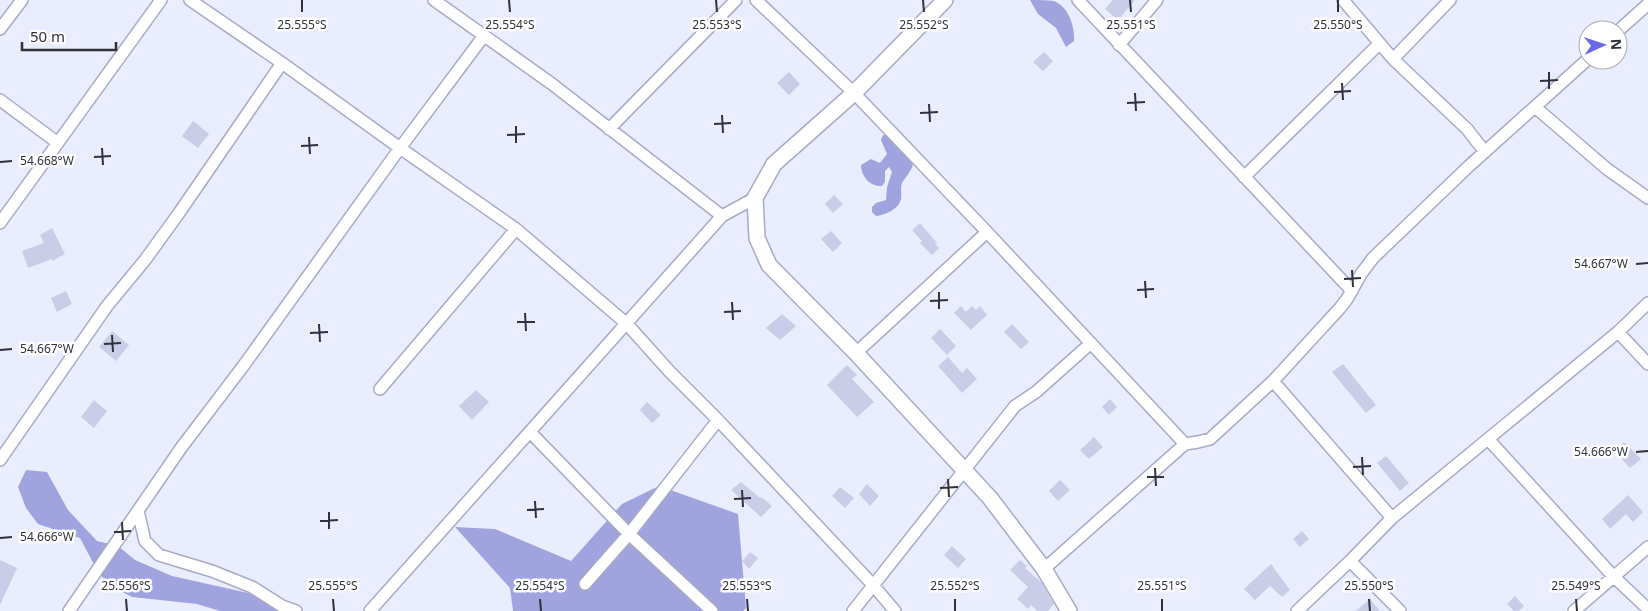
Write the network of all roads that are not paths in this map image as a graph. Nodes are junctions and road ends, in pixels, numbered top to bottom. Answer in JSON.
{"nodes":[{"id":1,"x":22,"y":0,"type":"edge"},
{"id":2,"x":161,"y":0,"type":"edge"},
{"id":3,"x":190,"y":0,"type":"edge"},
{"id":4,"x":434,"y":0,"type":"edge"},
{"id":5,"x":736,"y":0,"type":"edge"},
{"id":6,"x":756,"y":0,"type":"edge"},
{"id":7,"x":945,"y":0,"type":"edge"},
{"id":8,"x":1078,"y":0,"type":"edge"},
{"id":9,"x":1157,"y":0,"type":"edge"},
{"id":10,"x":1343,"y":0,"type":"edge"},
{"id":11,"x":1450,"y":0,"type":"edge"},
{"id":12,"x":1648,"y":4,"type":"edge"},
{"id":13,"x":1628,"y":23,"type":"edge"},
{"id":14,"x":0,"y":29,"type":"edge"},
{"id":15,"x":484,"y":36,"type":"junction"},
{"id":16,"x":1119,"y":44,"type":"junction"},
{"id":17,"x":1379,"y":44,"type":"junction"},
{"id":18,"x":1392,"y":59,"type":"junction"},
{"id":19,"x":282,"y":63,"type":"junction"},
{"id":20,"x":1578,"y":68,"type":"edge"},
{"id":21,"x":854,"y":93,"type":"junction"},
{"id":22,"x":0,"y":100,"type":"edge"},
{"id":23,"x":1535,"y":107,"type":"junction"},
{"id":24,"x":609,"y":129,"type":"junction"},
{"id":25,"x":58,"y":143,"type":"junction"},
{"id":26,"x":400,"y":148,"type":"junction"},
{"id":27,"x":1485,"y":152,"type":"junction"},
{"id":28,"x":1244,"y":176,"type":"junction"},
{"id":29,"x":755,"y":198,"type":"junction"},
{"id":30,"x":1648,"y":198,"type":"edge"},
{"id":31,"x":722,"y":216,"type":"junction"},
{"id":32,"x":0,"y":223,"type":"edge"},
{"id":33,"x":516,"y":229,"type":"junction"},
{"id":34,"x":987,"y":232,"type":"junction"},
{"id":35,"x":1352,"y":291,"type":"junction"},
{"id":36,"x":1648,"y":303,"type":"edge"},
{"id":37,"x":627,"y":324,"type":"junction"},
{"id":38,"x":1618,"y":332,"type":"junction"},
{"id":39,"x":1091,"y":343,"type":"junction"},
{"id":40,"x":856,"y":353,"type":"junction"},
{"id":41,"x":1648,"y":364,"type":"edge"},
{"id":42,"x":1273,"y":381,"type":"junction"},
{"id":43,"x":380,"y":388,"type":"dead end"},
{"id":44,"x":718,"y":420,"type":"junction"},
{"id":45,"x":530,"y":432,"type":"junction"},
{"id":46,"x":1488,"y":439,"type":"junction"},
{"id":47,"x":1185,"y":444,"type":"junction"},
{"id":48,"x":0,"y":460,"type":"edge"},
{"id":49,"x":964,"y":471,"type":"junction"},
{"id":50,"x":138,"y":511,"type":"junction"},
{"id":51,"x":1392,"y":518,"type":"junction"},
{"id":52,"x":629,"y":534,"type":"junction"},
{"id":53,"x":1648,"y":547,"type":"edge"},
{"id":54,"x":1350,"y":561,"type":"junction"},
{"id":55,"x":1044,"y":569,"type":"junction"},
{"id":56,"x":1613,"y":576,"type":"junction"},
{"id":57,"x":585,"y":584,"type":"dead end"},
{"id":58,"x":873,"y":585,"type":"junction"},
{"id":59,"x":1648,"y":609,"type":"edge"},
{"id":60,"x":68,"y":611,"type":"edge"},
{"id":61,"x":296,"y":611,"type":"edge"},
{"id":62,"x":370,"y":611,"type":"edge"},
{"id":63,"x":712,"y":611,"type":"edge"},
{"id":64,"x":853,"y":611,"type":"edge"},
{"id":65,"x":895,"y":611,"type":"edge"},
{"id":66,"x":1069,"y":611,"type":"edge"},
{"id":67,"x":1297,"y":611,"type":"edge"},
{"id":68,"x":1400,"y":611,"type":"edge"},
{"id":69,"x":1574,"y":611,"type":"edge"}],
"edges":[{"from":1,"to":14,"type":"street"},
{"from":2,"to":25,"type":"street"},
{"from":3,"to":19,"type":"street"},
{"from":4,"to":15,"type":"street"},
{"from":5,"to":24,"type":"street"},
{"from":6,"to":21,"type":"street"},
{"from":7,"to":21,"type":"street"},
{"from":8,"to":16,"type":"street"},
{"from":9,"to":16,"type":"street"},
{"from":10,"to":17,"type":"street"},
{"from":11,"to":18,"type":"street"},
{"from":12,"to":13,"type":"street"},
{"from":15,"to":24,"type":"street"},
{"from":15,"to":26,"type":"street"},
{"from":16,"to":28,"type":"street"},
{"from":17,"to":18,"type":"street"},
{"from":17,"to":28,"type":"street"},
{"from":18,"to":27,"type":"street"},
{"from":19,"to":26,"type":"street"},
{"from":19,"to":48,"type":"street"},
{"from":20,"to":23,"type":"street"},
{"from":21,"to":29,"type":"street"},
{"from":21,"to":34,"type":"street"},
{"from":22,"to":25,"type":"street"},
{"from":23,"to":27,"type":"street"},
{"from":23,"to":30,"type":"street"},
{"from":24,"to":31,"type":"street"},
{"from":25,"to":32,"type":"street"},
{"from":26,"to":33,"type":"street"},
{"from":26,"to":50,"type":"street"},
{"from":27,"to":35,"type":"street"},
{"from":28,"to":35,"type":"street"},
{"from":29,"to":31,"type":"street"},
{"from":29,"to":40,"type":"street"},
{"from":31,"to":37,"type":"street"},
{"from":33,"to":37,"type":"street"},
{"from":33,"to":43,"type":"street"},
{"from":34,"to":39,"type":"street"},
{"from":34,"to":40,"type":"street"},
{"from":35,"to":42,"type":"street"},
{"from":36,"to":38,"type":"street"},
{"from":37,"to":44,"type":"street"},
{"from":37,"to":45,"type":"street"},
{"from":38,"to":41,"type":"street"},
{"from":38,"to":46,"type":"street"},
{"from":39,"to":47,"type":"street"},
{"from":39,"to":49,"type":"street"},
{"from":40,"to":49,"type":"street"},
{"from":42,"to":47,"type":"street"},
{"from":42,"to":51,"type":"street"},
{"from":44,"to":52,"type":"street"},
{"from":44,"to":58,"type":"street"},
{"from":45,"to":52,"type":"street"},
{"from":45,"to":62,"type":"street"},
{"from":46,"to":51,"type":"street"},
{"from":46,"to":56,"type":"street"},
{"from":47,"to":55,"type":"street"},
{"from":49,"to":55,"type":"street"},
{"from":49,"to":58,"type":"street"},
{"from":50,"to":60,"type":"street"},
{"from":50,"to":61,"type":"street"},
{"from":51,"to":54,"type":"street"},
{"from":52,"to":57,"type":"street"},
{"from":52,"to":63,"type":"street"},
{"from":53,"to":56,"type":"street"},
{"from":54,"to":67,"type":"street"},
{"from":54,"to":68,"type":"street"},
{"from":55,"to":66,"type":"street"},
{"from":56,"to":59,"type":"street"},
{"from":56,"to":69,"type":"street"},
{"from":58,"to":64,"type":"street"},
{"from":58,"to":65,"type":"street"}]}
